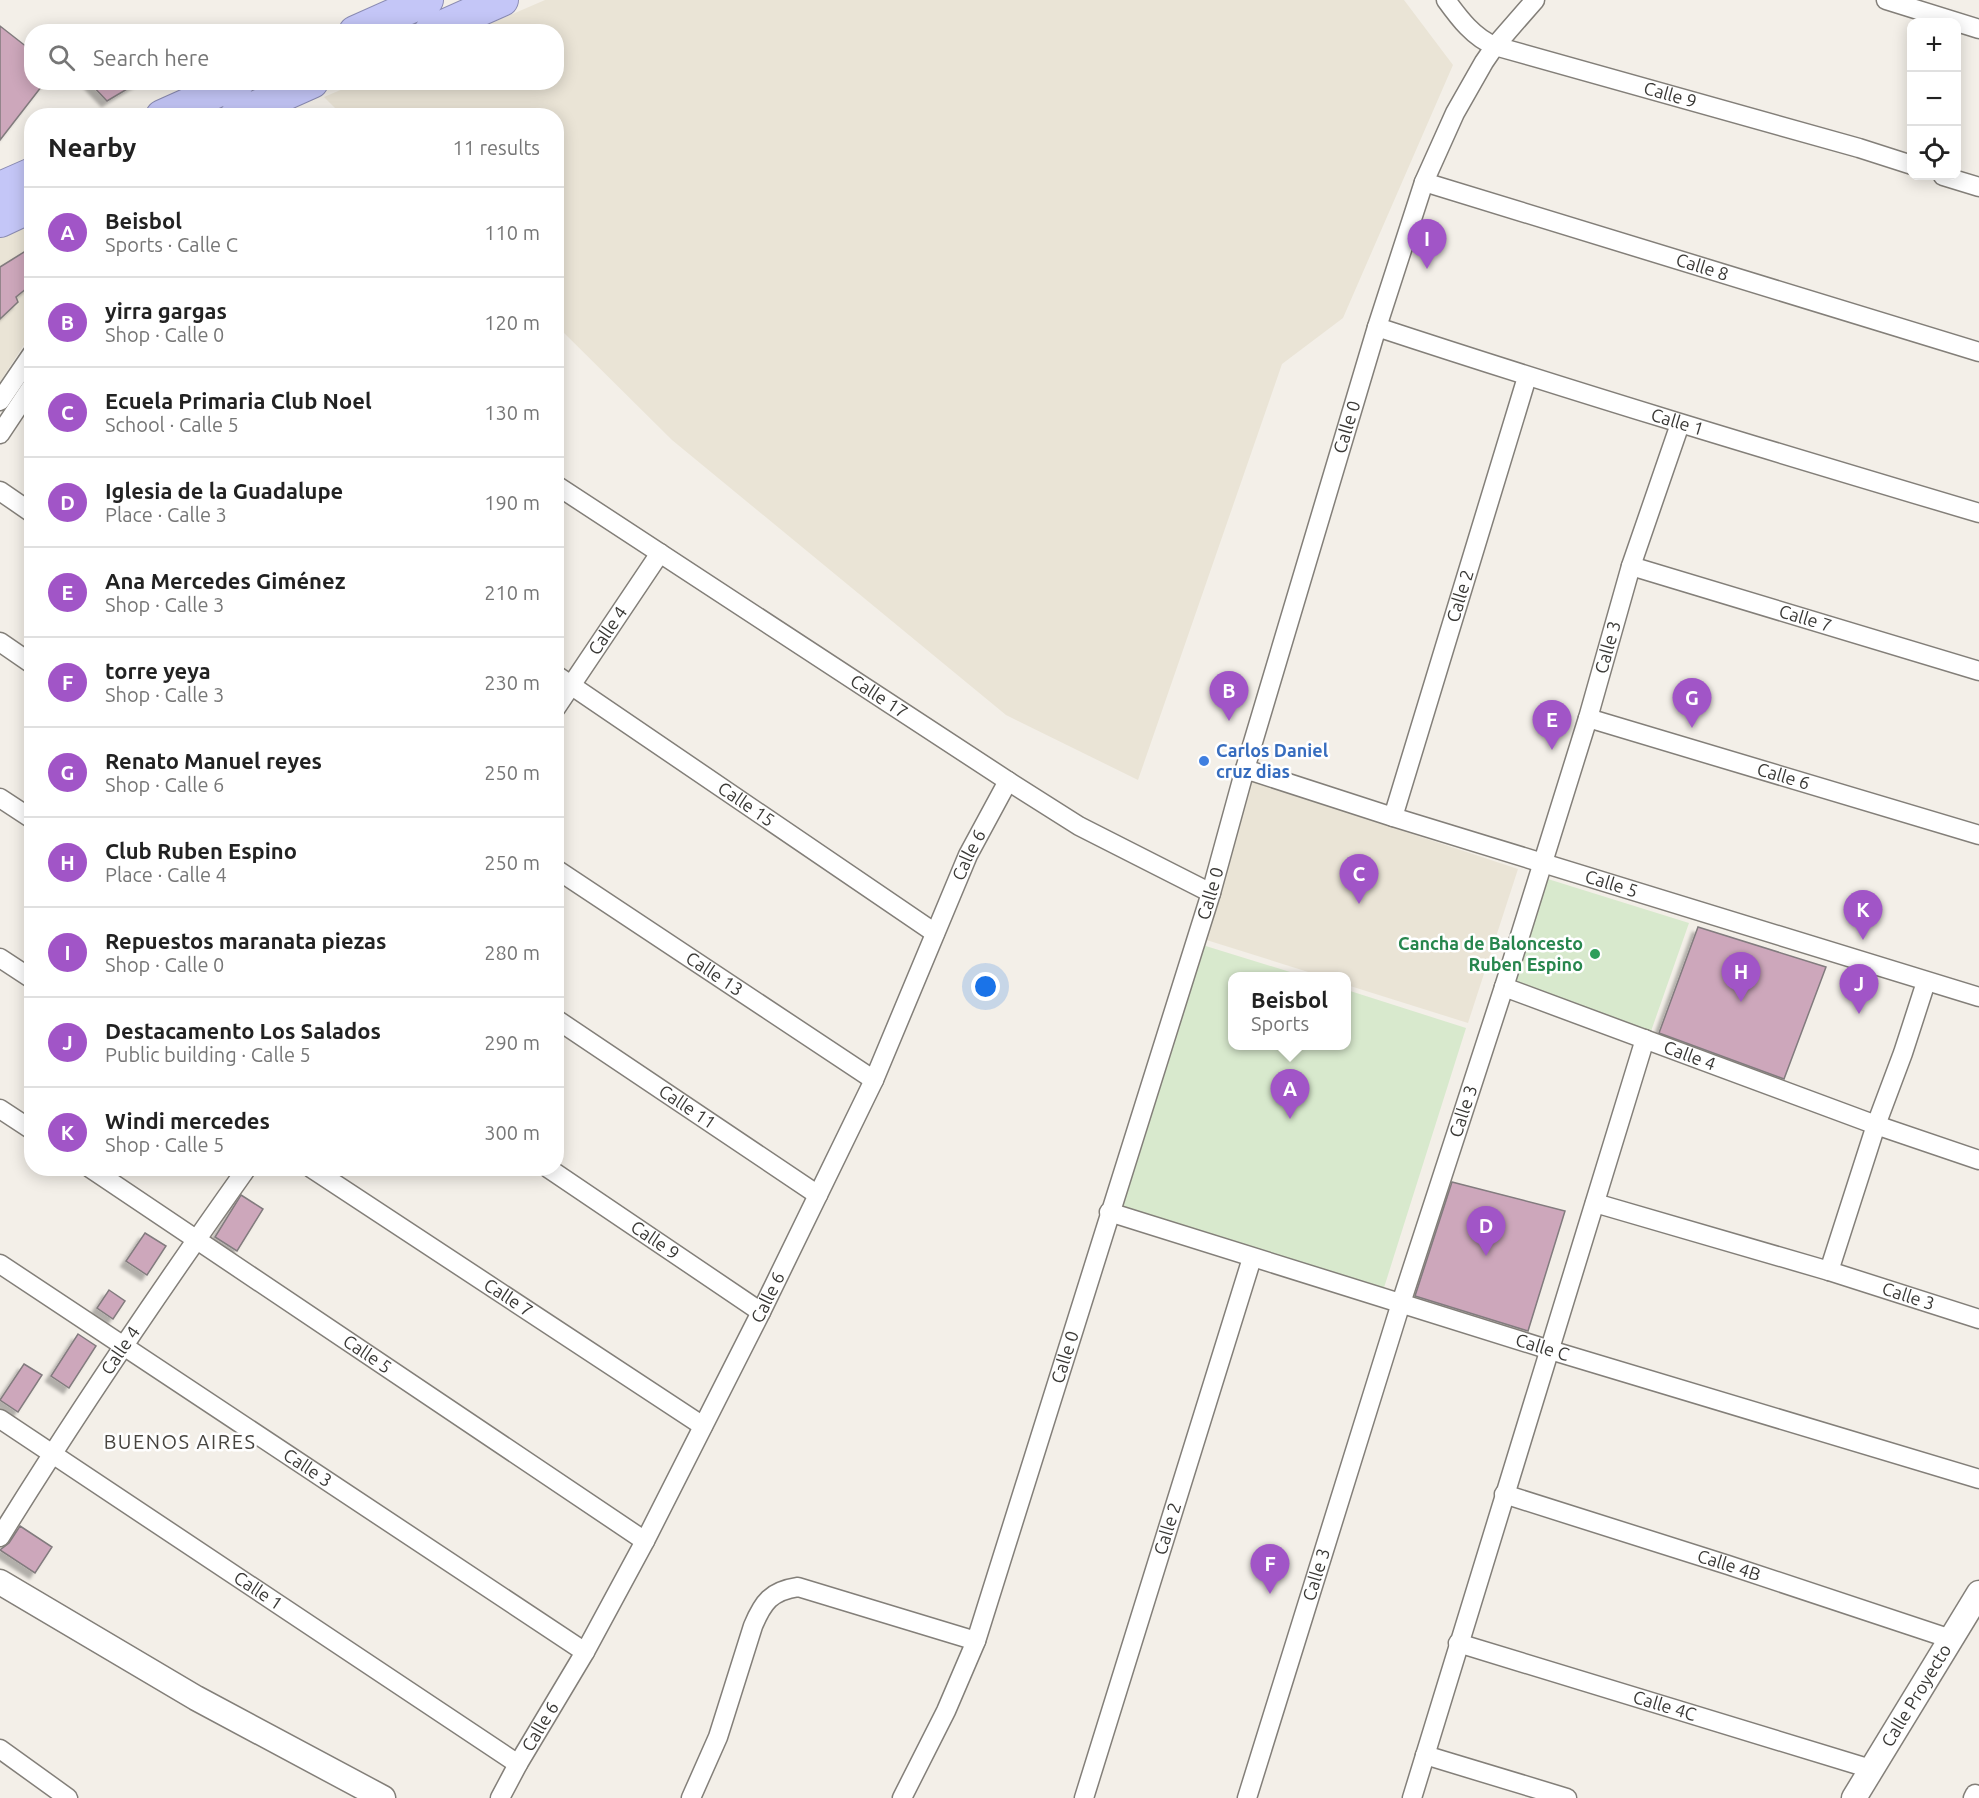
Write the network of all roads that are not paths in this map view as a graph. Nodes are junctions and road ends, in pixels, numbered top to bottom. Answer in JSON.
{"nodes":[{"id":1,"x":428,"y":0,"type":"edge"},
{"id":2,"x":502,"y":0,"type":"edge"},
{"id":3,"x":1446,"y":0,"type":"edge"},
{"id":4,"x":1535,"y":0,"type":"edge"},
{"id":5,"x":1886,"y":0,"type":"edge"},
{"id":6,"x":373,"y":24,"type":"edge"},
{"id":7,"x":448,"y":24,"type":"edge"},
{"id":8,"x":1979,"y":29,"type":"edge"},
{"id":9,"x":1495,"y":46,"type":"junction"},
{"id":10,"x":219,"y":90,"type":"edge"},
{"id":11,"x":294,"y":90,"type":"edge"},
{"id":12,"x":180,"y":108,"type":"edge"},
{"id":13,"x":254,"y":108,"type":"edge"},
{"id":14,"x":1907,"y":164,"type":"edge"},
{"id":15,"x":24,"y":178,"type":"edge"},
{"id":16,"x":1956,"y":180,"type":"edge"},
{"id":17,"x":1424,"y":182,"type":"junction"},
{"id":18,"x":1979,"y":187,"type":"edge"},
{"id":19,"x":0,"y":188,"type":"edge"},
{"id":20,"x":24,"y":210,"type":"edge"},
{"id":21,"x":0,"y":221,"type":"edge"},
{"id":22,"x":1377,"y":327,"type":"junction"},
{"id":23,"x":1979,"y":352,"type":"edge"},
{"id":24,"x":24,"y":366,"type":"edge"},
{"id":25,"x":1527,"y":377,"type":"junction"},
{"id":26,"x":24,"y":398,"type":"edge"},
{"id":27,"x":0,"y":401,"type":"edge"},
{"id":28,"x":1680,"y":424,"type":"junction"},
{"id":29,"x":0,"y":434,"type":"edge"},
{"id":30,"x":564,"y":490,"type":"edge"},
{"id":31,"x":0,"y":491,"type":"edge"},
{"id":32,"x":24,"y":508,"type":"edge"},
{"id":33,"x":1979,"y":513,"type":"edge"},
{"id":34,"x":660,"y":553,"type":"junction"},
{"id":35,"x":1631,"y":566,"type":"junction"},
{"id":36,"x":0,"y":642,"type":"edge"},
{"id":37,"x":24,"y":658,"type":"edge"},
{"id":38,"x":1979,"y":671,"type":"edge"},
{"id":39,"x":564,"y":680,"type":"edge"},
{"id":40,"x":572,"y":685,"type":"junction"},
{"id":41,"x":564,"y":696,"type":"edge"},
{"id":42,"x":1588,"y":718,"type":"junction"},
{"id":43,"x":1245,"y":769,"type":"junction"},
{"id":44,"x":1008,"y":781,"type":"junction"},
{"id":45,"x":0,"y":798,"type":"edge"},
{"id":46,"x":24,"y":814,"type":"edge"},
{"id":47,"x":1393,"y":817,"type":"junction"},
{"id":48,"x":1979,"y":835,"type":"edge"},
{"id":49,"x":1542,"y":863,"type":"junction"},
{"id":50,"x":564,"y":874,"type":"edge"},
{"id":51,"x":1211,"y":892,"type":"junction"},
{"id":52,"x":935,"y":933,"type":"junction"},
{"id":53,"x":0,"y":958,"type":"edge"},
{"id":54,"x":24,"y":974,"type":"edge"},
{"id":55,"x":1926,"y":982,"type":"junction"},
{"id":56,"x":1504,"y":987,"type":"junction"},
{"id":57,"x":1979,"y":997,"type":"edge"},
{"id":58,"x":564,"y":1023,"type":"edge"},
{"id":59,"x":1645,"y":1039,"type":"junction"},
{"id":60,"x":874,"y":1080,"type":"junction"},
{"id":61,"x":0,"y":1109,"type":"edge"},
{"id":62,"x":24,"y":1125,"type":"edge"},
{"id":63,"x":1876,"y":1125,"type":"junction"},
{"id":64,"x":1979,"y":1160,"type":"edge"},
{"id":65,"x":102,"y":1176,"type":"edge"},
{"id":66,"x":241,"y":1176,"type":"edge"},
{"id":67,"x":323,"y":1176,"type":"edge"},
{"id":68,"x":560,"y":1176,"type":"edge"},
{"id":69,"x":818,"y":1195,"type":"junction"},
{"id":70,"x":1595,"y":1203,"type":"junction"},
{"id":71,"x":1109,"y":1212,"type":"junction"},
{"id":72,"x":196,"y":1240,"type":"junction"},
{"id":73,"x":1252,"y":1258,"type":"junction"},
{"id":74,"x":0,"y":1264,"type":"edge"},
{"id":75,"x":1828,"y":1271,"type":"junction"},
{"id":76,"x":1401,"y":1303,"type":"junction"},
{"id":77,"x":762,"y":1312,"type":"junction"},
{"id":78,"x":1979,"y":1319,"type":"edge"},
{"id":79,"x":124,"y":1347,"type":"junction"},
{"id":80,"x":1550,"y":1350,"type":"junction"},
{"id":81,"x":0,"y":1419,"type":"edge"},
{"id":82,"x":703,"y":1426,"type":"junction"},
{"id":83,"x":52,"y":1453,"type":"junction"},
{"id":84,"x":1979,"y":1479,"type":"edge"},
{"id":85,"x":1504,"y":1494,"type":"junction"},
{"id":86,"x":0,"y":1537,"type":"edge"},
{"id":87,"x":645,"y":1541,"type":"junction"},
{"id":88,"x":0,"y":1582,"type":"edge"},
{"id":89,"x":1979,"y":1593,"type":"edge"},
{"id":90,"x":1952,"y":1639,"type":"junction"},
{"id":91,"x":976,"y":1641,"type":"junction"},
{"id":92,"x":1458,"y":1643,"type":"junction"},
{"id":93,"x":585,"y":1652,"type":"junction"},
{"id":94,"x":0,"y":1749,"type":"edge"},
{"id":95,"x":1425,"y":1755,"type":"junction"},
{"id":96,"x":518,"y":1764,"type":"junction"},
{"id":97,"x":1872,"y":1769,"type":"junction"},
{"id":98,"x":68,"y":1798,"type":"edge"},
{"id":99,"x":383,"y":1798,"type":"edge"},
{"id":100,"x":500,"y":1798,"type":"edge"},
{"id":101,"x":691,"y":1798,"type":"edge"},
{"id":102,"x":902,"y":1798,"type":"edge"},
{"id":103,"x":1084,"y":1798,"type":"edge"},
{"id":104,"x":1247,"y":1798,"type":"edge"},
{"id":105,"x":1412,"y":1798,"type":"edge"},
{"id":106,"x":1567,"y":1798,"type":"edge"},
{"id":107,"x":1854,"y":1798,"type":"edge"}],
"edges":[{"from":1,"to":6,"type":"highway"},
{"from":2,"to":7,"type":"highway"},
{"from":3,"to":9,"type":"street","name":"Calle 9"},
{"from":4,"to":9,"type":"street","name":"Calle 0"},
{"from":5,"to":8,"type":"street"},
{"from":9,"to":14,"type":"street","name":"Calle 9"},
{"from":9,"to":17,"type":"street","name":"Calle 0"},
{"from":10,"to":12,"type":"highway"},
{"from":11,"to":13,"type":"highway"},
{"from":15,"to":19,"type":"highway"},
{"from":16,"to":18,"type":"street"},
{"from":17,"to":22,"type":"street","name":"Calle 0"},
{"from":17,"to":23,"type":"street","name":"Calle 8"},
{"from":20,"to":21,"type":"highway"},
{"from":22,"to":25,"type":"street","name":"Calle 1"},
{"from":22,"to":43,"type":"street","name":"Calle 0"},
{"from":24,"to":27,"type":"street"},
{"from":25,"to":28,"type":"street","name":"Calle 1"},
{"from":25,"to":47,"type":"street","name":"Calle 2"},
{"from":26,"to":29,"type":"street"},
{"from":28,"to":33,"type":"street","name":"Calle 1"},
{"from":28,"to":35,"type":"street","name":"Calle 3"},
{"from":30,"to":34,"type":"street","name":"Calle 17"},
{"from":31,"to":32,"type":"street"},
{"from":34,"to":40,"type":"street","name":"Calle 4"},
{"from":34,"to":44,"type":"street","name":"Calle 17"},
{"from":35,"to":38,"type":"street","name":"Calle 7"},
{"from":35,"to":42,"type":"street","name":"Calle 3"},
{"from":36,"to":37,"type":"street"},
{"from":39,"to":40,"type":"street","name":"Calle 15"},
{"from":40,"to":41,"type":"street","name":"Calle 4"},
{"from":40,"to":52,"type":"street","name":"Calle 15"},
{"from":42,"to":48,"type":"street","name":"Calle 6"},
{"from":42,"to":49,"type":"street","name":"Calle 3"},
{"from":43,"to":47,"type":"street","name":"Calle 5"},
{"from":43,"to":51,"type":"street","name":"Calle 0"},
{"from":44,"to":51,"type":"street","name":"Calle 17"},
{"from":44,"to":52,"type":"street","name":"Calle 6"},
{"from":45,"to":46,"type":"street"},
{"from":47,"to":49,"type":"street","name":"Calle 5"},
{"from":49,"to":55,"type":"street","name":"Calle 5"},
{"from":49,"to":56,"type":"street","name":"Calle 3"},
{"from":50,"to":60,"type":"street","name":"Calle 13"},
{"from":51,"to":71,"type":"street","name":"Calle 0"},
{"from":52,"to":60,"type":"street","name":"Calle 6"},
{"from":53,"to":54,"type":"street"},
{"from":55,"to":57,"type":"street","name":"Calle 5"},
{"from":55,"to":63,"type":"street"},
{"from":56,"to":59,"type":"street","name":"Calle 4"},
{"from":56,"to":76,"type":"street","name":"Calle 3"},
{"from":58,"to":69,"type":"street","name":"Calle 11"},
{"from":59,"to":63,"type":"street","name":"Calle 4"},
{"from":59,"to":70,"type":"street"},
{"from":60,"to":69,"type":"street","name":"Calle 6"},
{"from":61,"to":62,"type":"street"},
{"from":63,"to":64,"type":"street","name":"Calle 4"},
{"from":63,"to":75,"type":"street"},
{"from":65,"to":72,"type":"street","name":"Calle 5"},
{"from":66,"to":72,"type":"street","name":"Calle 4"},
{"from":67,"to":82,"type":"street","name":"Calle 7"},
{"from":68,"to":77,"type":"street","name":"Calle 9"},
{"from":69,"to":77,"type":"street","name":"Calle 6"},
{"from":70,"to":75,"type":"street","name":"Calle 3"},
{"from":70,"to":80,"type":"street"},
{"from":71,"to":73,"type":"street","name":"Calle C"},
{"from":71,"to":91,"type":"street","name":"Calle 0"},
{"from":72,"to":79,"type":"street","name":"Calle 4"},
{"from":72,"to":87,"type":"street","name":"Calle 5"},
{"from":73,"to":76,"type":"street","name":"Calle C"},
{"from":73,"to":103,"type":"street","name":"Calle 2"},
{"from":74,"to":79,"type":"street","name":"Calle 3"},
{"from":75,"to":78,"type":"street","name":"Calle 3"},
{"from":76,"to":80,"type":"street","name":"Calle C"},
{"from":76,"to":104,"type":"street","name":"Calle 3"},
{"from":77,"to":82,"type":"street","name":"Calle 6"},
{"from":79,"to":83,"type":"street","name":"Calle 4"},
{"from":79,"to":93,"type":"street","name":"Calle 3"},
{"from":80,"to":84,"type":"street","name":"Calle C"},
{"from":80,"to":85,"type":"street"},
{"from":81,"to":83,"type":"street","name":"Calle 1"},
{"from":82,"to":87,"type":"street","name":"Calle 6"},
{"from":83,"to":86,"type":"street","name":"Calle 4"},
{"from":83,"to":96,"type":"street","name":"Calle 1"},
{"from":85,"to":90,"type":"street","name":"Calle 4B"},
{"from":85,"to":92,"type":"street"},
{"from":87,"to":93,"type":"street","name":"Calle 6"},
{"from":88,"to":99,"type":"street"},
{"from":89,"to":90,"type":"street","name":"Calle Proyecto"},
{"from":90,"to":97,"type":"street","name":"Calle Proyecto"},
{"from":91,"to":101,"type":"street"},
{"from":91,"to":102,"type":"street","name":"Calle 0"},
{"from":92,"to":95,"type":"street"},
{"from":92,"to":97,"type":"street","name":"Calle 4C"},
{"from":93,"to":96,"type":"street","name":"Calle 6"},
{"from":94,"to":98,"type":"street"},
{"from":95,"to":105,"type":"street"},
{"from":95,"to":106,"type":"street"},
{"from":96,"to":100,"type":"street","name":"Calle 6"},
{"from":97,"to":107,"type":"street","name":"Calle Proyecto"}]}
